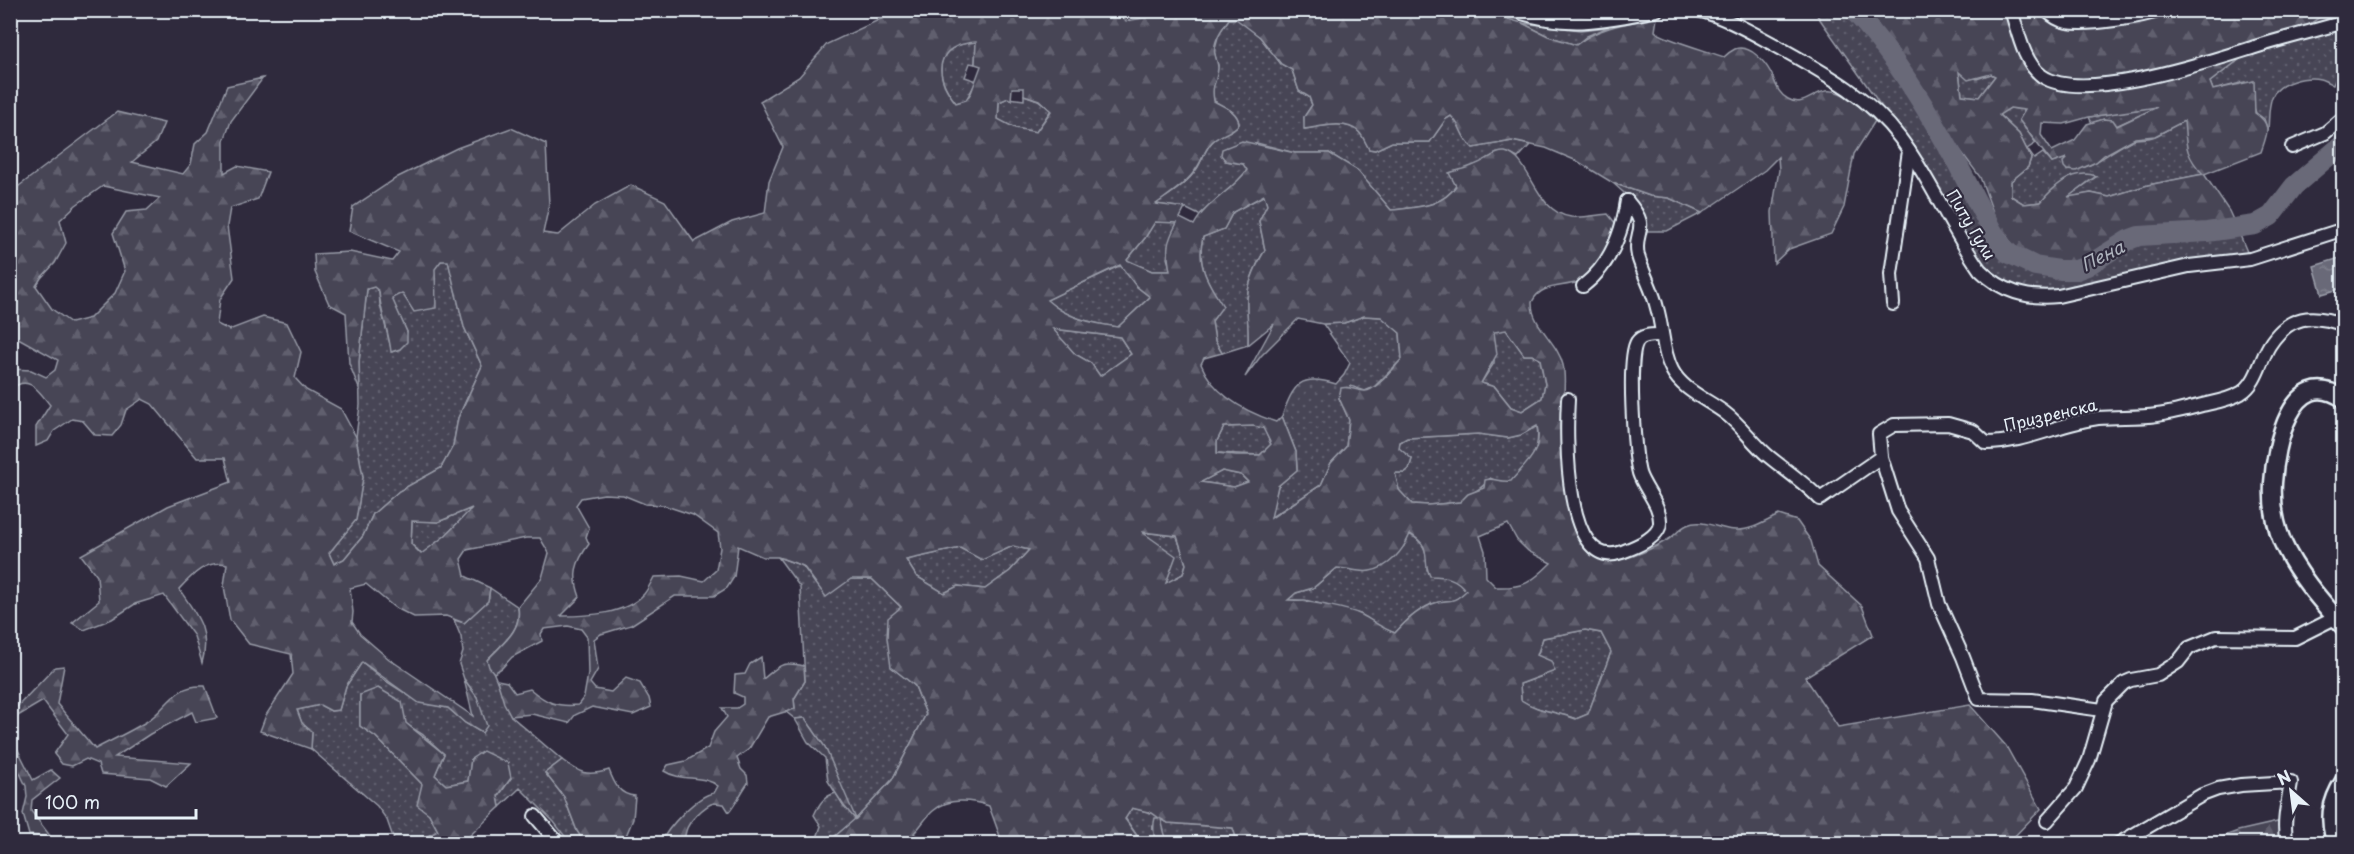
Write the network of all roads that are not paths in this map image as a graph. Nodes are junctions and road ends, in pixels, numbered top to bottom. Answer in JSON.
{"nodes":[{"id":1,"x":1513,"y":10,"type":"edge"},
{"id":2,"x":1658,"y":10,"type":"edge"},
{"id":3,"x":1698,"y":10,"type":"edge"},
{"id":4,"x":2011,"y":10,"type":"edge"},
{"id":5,"x":2046,"y":10,"type":"edge"},
{"id":6,"x":2162,"y":10,"type":"edge"},
{"id":7,"x":2343,"y":22,"type":"edge"},
{"id":8,"x":2343,"y":117,"type":"edge"},
{"id":9,"x":2292,"y":147,"type":"dead end"},
{"id":10,"x":1909,"y":151,"type":"junction"},
{"id":11,"x":2343,"y":229,"type":"edge"},
{"id":12,"x":1583,"y":286,"type":"dead end"},
{"id":13,"x":1893,"y":304,"type":"dead end"},
{"id":14,"x":2343,"y":325,"type":"edge"},
{"id":15,"x":1662,"y":335,"type":"junction"},
{"id":16,"x":1568,"y":399,"type":"dead end"},
{"id":17,"x":2343,"y":399,"type":"edge"},
{"id":18,"x":1881,"y":457,"type":"junction"},
{"id":19,"x":2339,"y":623,"type":"edge"},
{"id":20,"x":2102,"y":710,"type":"junction"},
{"id":21,"x":2343,"y":781,"type":"edge"},
{"id":22,"x":535,"y":816,"type":"dead end"},
{"id":23,"x":2047,"y":821,"type":"dead end"},
{"id":24,"x":559,"y":843,"type":"edge"},
{"id":25,"x":2118,"y":843,"type":"edge"},
{"id":26,"x":2287,"y":843,"type":"edge"},
{"id":27,"x":2336,"y":843,"type":"edge"}],
"edges":[{"from":1,"to":2,"type":"street"},
{"from":3,"to":10,"type":"street","name":"Питу Гули"},
{"from":4,"to":7,"type":"street"},
{"from":5,"to":6,"type":"street"},
{"from":8,"to":9,"type":"street"},
{"from":10,"to":11,"type":"street","name":"Питу Гули"},
{"from":10,"to":13,"type":"street"},
{"from":12,"to":15,"type":"street"},
{"from":14,"to":18,"type":"street","name":"Призренска"},
{"from":15,"to":16,"type":"street"},
{"from":15,"to":18,"type":"street"},
{"from":17,"to":19,"type":"main road"},
{"from":18,"to":20,"type":"street"},
{"from":19,"to":20,"type":"street"},
{"from":20,"to":23,"type":"street"},
{"from":21,"to":27,"type":"main road"},
{"from":22,"to":24,"type":"street"},
{"from":25,"to":26,"type":"street"}]}
